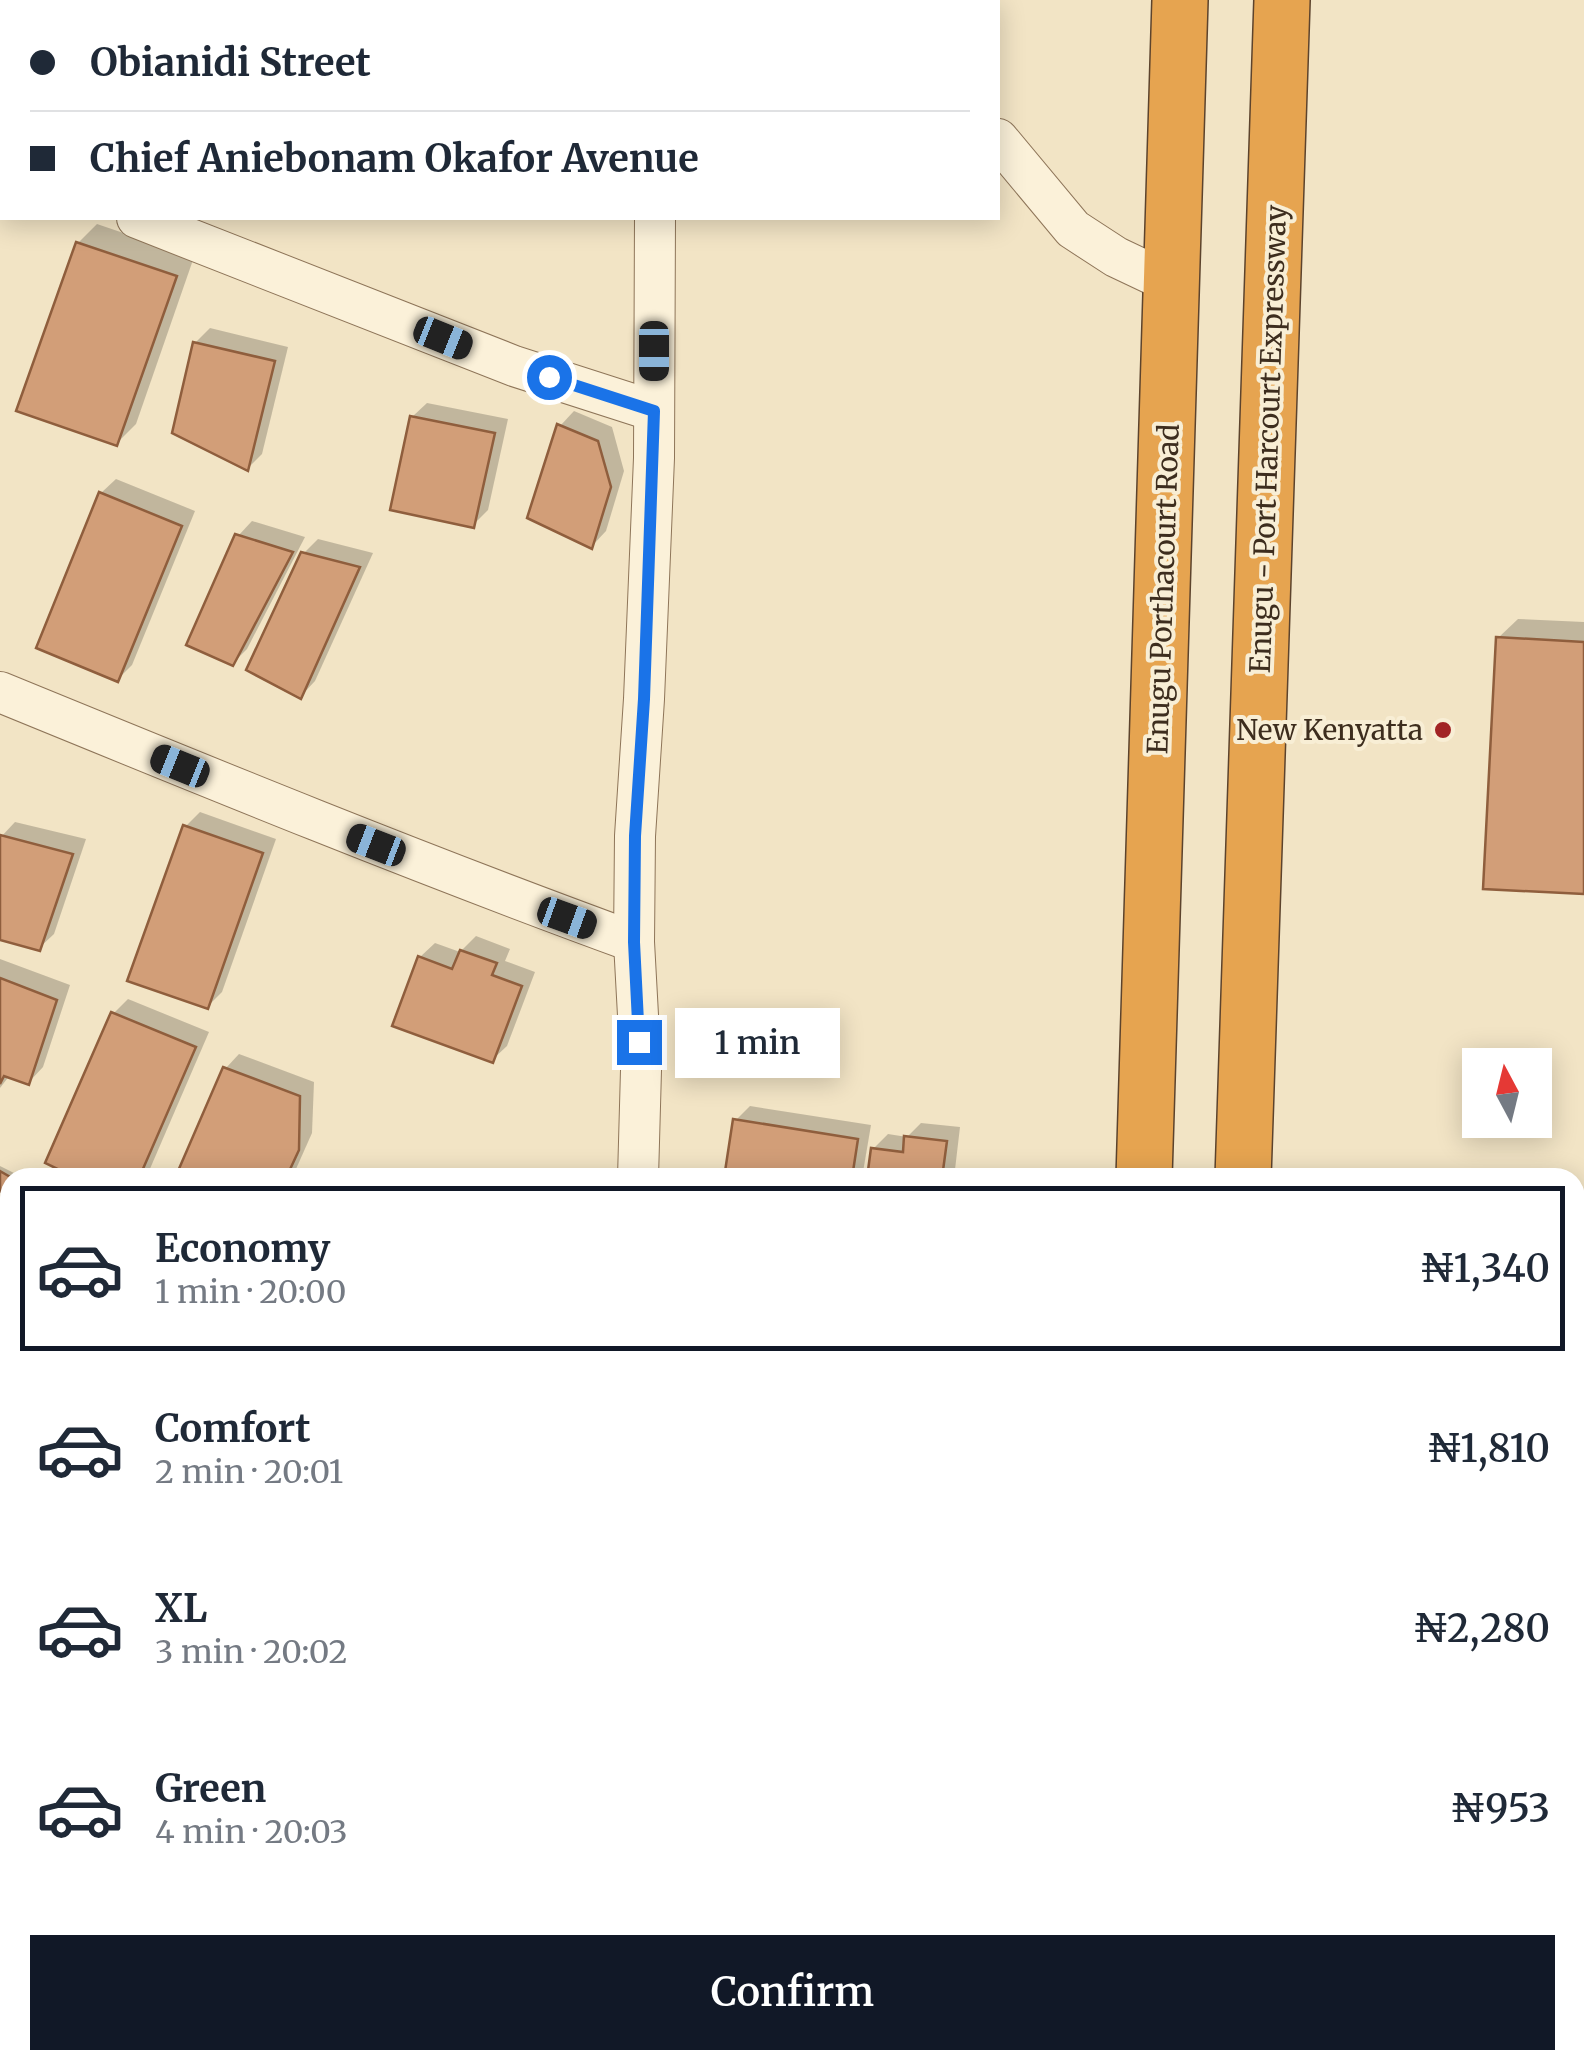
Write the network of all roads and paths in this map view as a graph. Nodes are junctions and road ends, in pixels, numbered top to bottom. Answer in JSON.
{"nodes":[{"id":1,"x":1180,"y":0,"type":"edge"},
{"id":2,"x":1282,"y":0,"type":"edge"},
{"id":3,"x":1000,"y":141,"type":"edge"},
{"id":4,"x":142,"y":220,"type":"edge"},
{"id":5,"x":655,"y":220,"type":"edge"},
{"id":6,"x":1172,"y":284,"type":"junction"},
{"id":7,"x":654,"y":411,"type":"junction"},
{"id":8,"x":0,"y":692,"type":"edge"},
{"id":9,"x":634,"y":942,"type":"junction"},
{"id":10,"x":638,"y":1168,"type":"edge"},
{"id":11,"x":1144,"y":1168,"type":"edge"},
{"id":12,"x":1243,"y":1168,"type":"edge"}],
"edges":[{"from":1,"to":6,"type":"highway","name":"Enugu Porthacourt Road"},
{"from":2,"to":12,"type":"highway","name":"Enugu - Port Harcourt Expressway"},
{"from":3,"to":6,"type":"street"},
{"from":4,"to":7,"type":"street"},
{"from":5,"to":7,"type":"street"},
{"from":6,"to":11,"type":"highway","name":"Enugu Porthacourt Road"},
{"from":7,"to":9,"type":"street"},
{"from":8,"to":9,"type":"street"},
{"from":9,"to":10,"type":"street"}]}
